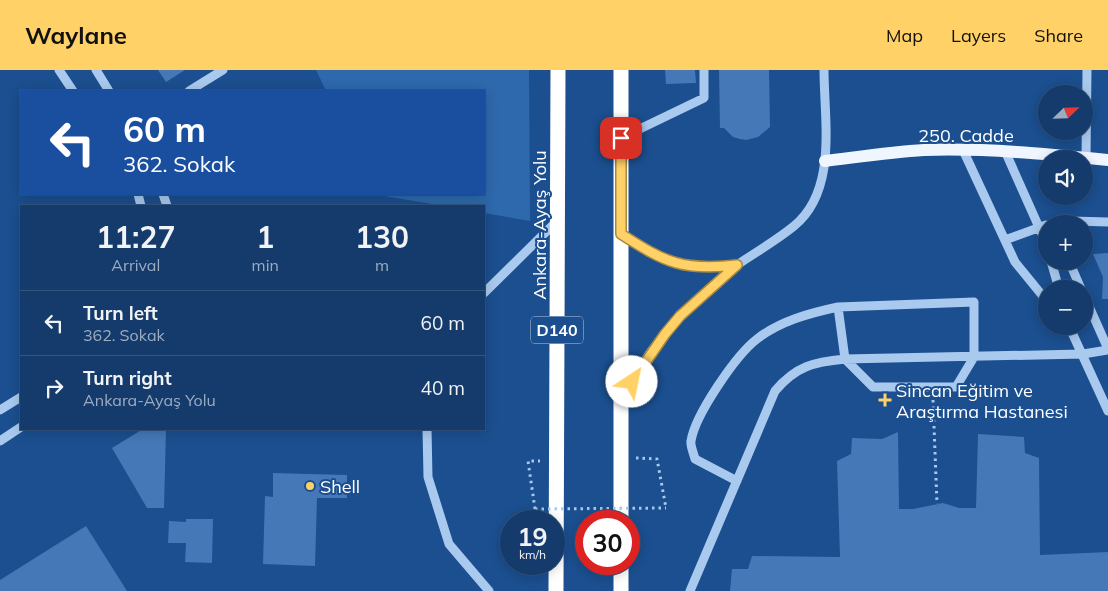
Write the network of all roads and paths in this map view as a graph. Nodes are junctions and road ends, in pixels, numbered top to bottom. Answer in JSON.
{"nodes":[{"id":1,"x":59,"y":70,"type":"edge"},
{"id":2,"x":96,"y":70,"type":"edge"},
{"id":3,"x":223,"y":70,"type":"edge"},
{"id":4,"x":558,"y":70,"type":"edge"},
{"id":5,"x":621,"y":70,"type":"edge"},
{"id":6,"x":704,"y":70,"type":"edge"},
{"id":7,"x":824,"y":70,"type":"edge"},
{"id":8,"x":1087,"y":70,"type":"edge"},
{"id":9,"x":72,"y":90,"type":"edge"},
{"id":10,"x":108,"y":90,"type":"edge"},
{"id":11,"x":191,"y":90,"type":"edge"},
{"id":12,"x":621,"y":138,"type":"junction"},
{"id":13,"x":963,"y":150,"type":"junction"},
{"id":14,"x":1086,"y":150,"type":"edge"},
{"id":15,"x":1005,"y":151,"type":"junction"},
{"id":16,"x":1038,"y":154,"type":"edge"},
{"id":17,"x":1093,"y":159,"type":"edge"},
{"id":18,"x":1108,"y":160,"type":"edge"},
{"id":19,"x":825,"y":161,"type":"junction"},
{"id":20,"x":1038,"y":218,"type":"edge"},
{"id":21,"x":557,"y":221,"type":"junction"},
{"id":22,"x":1093,"y":222,"type":"edge"},
{"id":23,"x":1108,"y":222,"type":"edge"},
{"id":24,"x":1038,"y":228,"type":"edge"},
{"id":25,"x":621,"y":234,"type":"junction"},
{"id":26,"x":1005,"y":240,"type":"junction"},
{"id":27,"x":737,"y":265,"type":"junction"},
{"id":28,"x":1038,"y":290,"type":"edge"},
{"id":29,"x":485,"y":292,"type":"edge"},
{"id":30,"x":838,"y":307,"type":"junction"},
{"id":31,"x":1093,"y":315,"type":"edge"},
{"id":32,"x":1072,"y":335,"type":"edge"},
{"id":33,"x":1108,"y":349,"type":"edge"},
{"id":34,"x":1082,"y":354,"type":"junction"},
{"id":35,"x":974,"y":357,"type":"junction"},
{"id":36,"x":845,"y":359,"type":"junction"},
{"id":37,"x":932,"y":387,"type":"junction"},
{"id":38,"x":621,"y":397,"type":"junction"},
{"id":39,"x":20,"y":398,"type":"edge"},
{"id":40,"x":0,"y":410,"type":"edge"},
{"id":41,"x":1108,"y":411,"type":"edge"},
{"id":42,"x":20,"y":428,"type":"edge"},
{"id":43,"x":427,"y":430,"type":"edge"},
{"id":44,"x":0,"y":440,"type":"edge"},
{"id":45,"x":657,"y":459,"type":"dead end"},
{"id":46,"x":528,"y":461,"type":"dead end"},
{"id":47,"x":737,"y":481,"type":"junction"},
{"id":48,"x":937,"y":504,"type":"dead end"},
{"id":49,"x":621,"y":510,"type":"edge"},
{"id":50,"x":621,"y":575,"type":"edge"},
{"id":51,"x":489,"y":591,"type":"edge"},
{"id":52,"x":556,"y":591,"type":"edge"},
{"id":53,"x":621,"y":591,"type":"edge"},
{"id":54,"x":690,"y":591,"type":"edge"}],
"edges":[{"from":1,"to":9,"type":"street"},
{"from":2,"to":10,"type":"street"},
{"from":3,"to":11,"type":"street"},
{"from":4,"to":21,"type":"highway","name":"Ankara-Ayaş Yolu","number":"D140"},
{"from":5,"to":12,"type":"highway"},
{"from":6,"to":12,"type":"street"},
{"from":7,"to":19,"type":"street"},
{"from":8,"to":14,"type":"street"},
{"from":12,"to":25,"type":"highway"},
{"from":13,"to":15,"type":"main road","name":"250. Cadde"},
{"from":13,"to":19,"type":"main road","name":"250. Cadde"},
{"from":13,"to":26,"type":"street"},
{"from":15,"to":16,"type":"main road","name":"250. Cadde"},
{"from":15,"to":20,"type":"street"},
{"from":17,"to":18,"type":"main road","name":"250. Cadde"},
{"from":19,"to":27,"type":"street"},
{"from":21,"to":29,"type":"street"},
{"from":21,"to":52,"type":"highway","name":"Ankara-Ayaş Yolu","number":"D140"},
{"from":22,"to":23,"type":"street"},
{"from":24,"to":26,"type":"street"},
{"from":25,"to":27,"type":"street"},
{"from":25,"to":38,"type":"highway"},
{"from":26,"to":28,"type":"street"},
{"from":27,"to":38,"type":"street"},
{"from":30,"to":35,"type":"street"},
{"from":30,"to":36,"type":"street"},
{"from":30,"to":47,"type":"street"},
{"from":31,"to":33,"type":"street"},
{"from":32,"to":34,"type":"street"},
{"from":33,"to":34,"type":"street"},
{"from":34,"to":35,"type":"street"},
{"from":34,"to":41,"type":"street"},
{"from":35,"to":36,"type":"street"},
{"from":35,"to":37,"type":"street"},
{"from":36,"to":37,"type":"street"},
{"from":36,"to":47,"type":"street"},
{"from":37,"to":48,"type":"path"},
{"from":38,"to":49,"type":"highway"},
{"from":39,"to":40,"type":"street"},
{"from":42,"to":44,"type":"street"},
{"from":43,"to":51,"type":"street"},
{"from":45,"to":46,"type":"path","bridge":true},
{"from":47,"to":54,"type":"street"},
{"from":50,"to":53,"type":"highway"}]}
